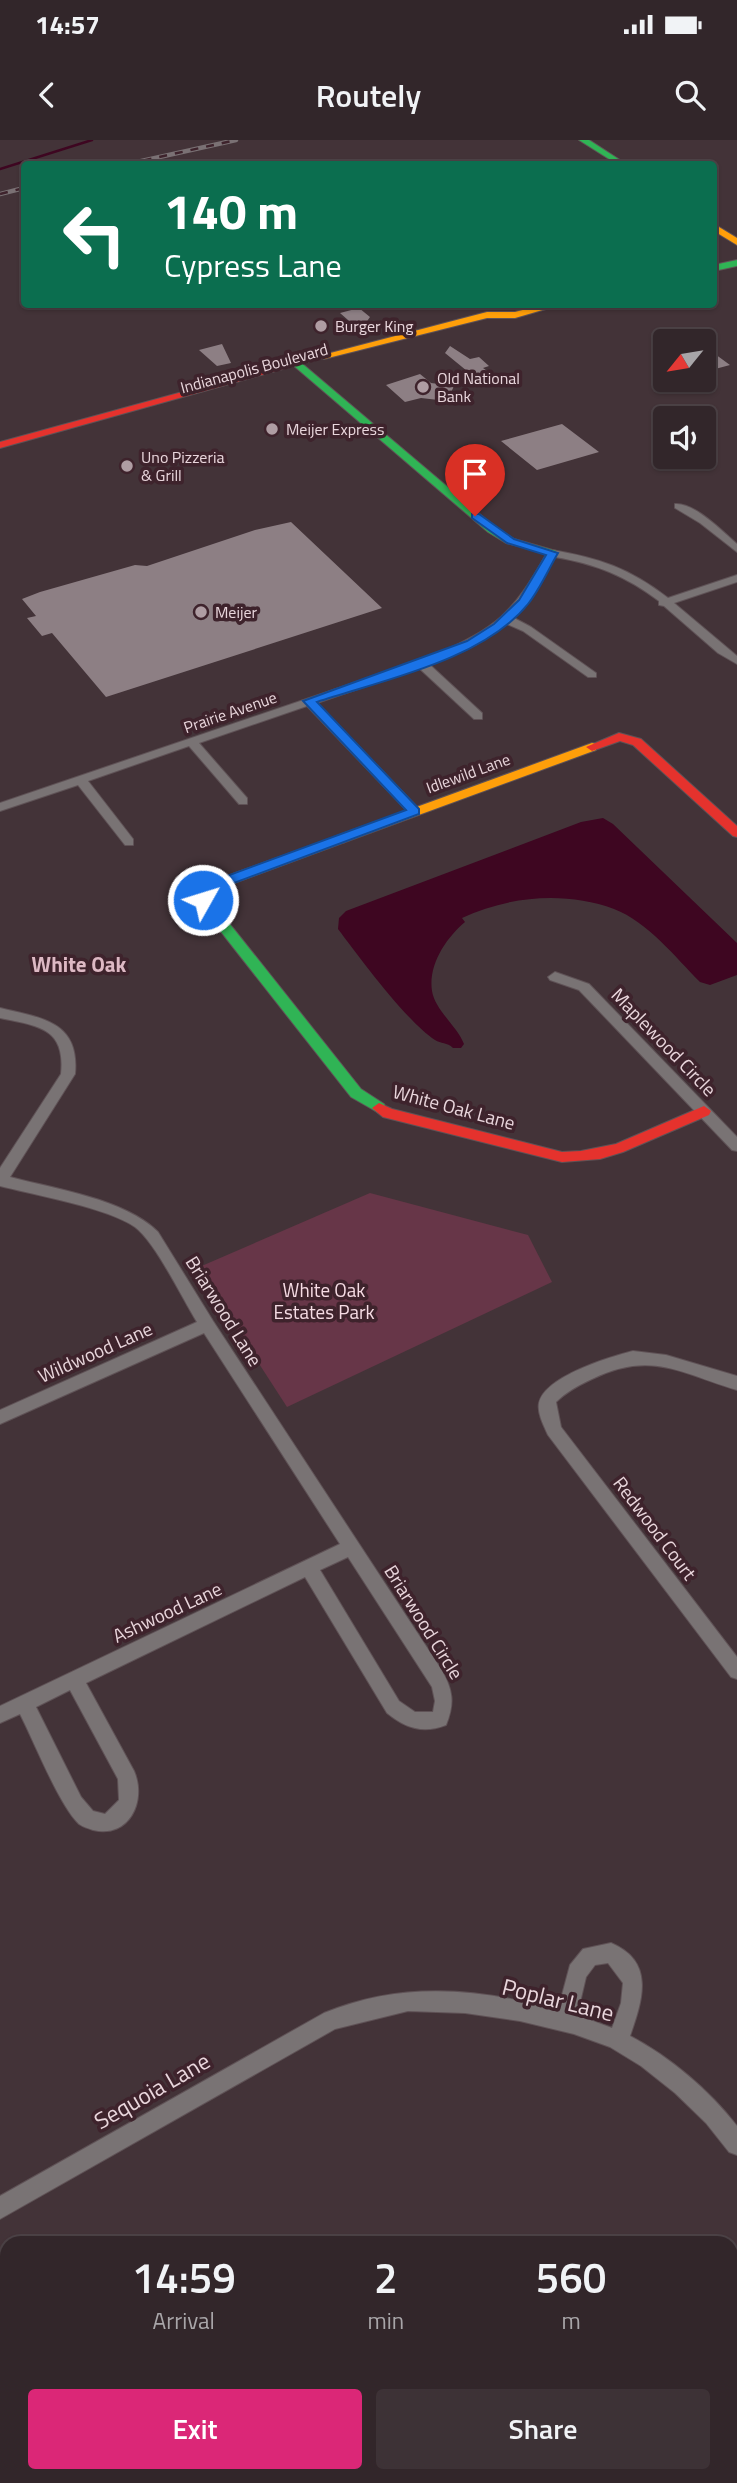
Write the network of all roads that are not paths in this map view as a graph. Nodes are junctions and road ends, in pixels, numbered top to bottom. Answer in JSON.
{"nodes":[{"id":1,"x":583,"y":140,"type":"edge"},
{"id":2,"x":617,"y":161,"type":"edge"},
{"id":3,"x":717,"y":217,"type":"edge"},
{"id":4,"x":737,"y":229,"type":"edge"},
{"id":5,"x":717,"y":230,"type":"edge"},
{"id":6,"x":737,"y":242,"type":"edge"},
{"id":7,"x":737,"y":263,"type":"edge"},
{"id":8,"x":717,"y":267,"type":"edge"},
{"id":9,"x":541,"y":308,"type":"edge"},
{"id":10,"x":302,"y":367,"type":"junction"},
{"id":11,"x":0,"y":445,"type":"edge"},
{"id":12,"x":0,"y":455,"type":"edge"},
{"id":13,"x":679,"y":506,"type":"dead end"},
{"id":14,"x":737,"y":549,"type":"edge"},
{"id":15,"x":552,"y":553,"type":"junction"},
{"id":16,"x":737,"y":578,"type":"edge"},
{"id":17,"x":663,"y":603,"type":"junction"},
{"id":18,"x":506,"y":619,"type":"junction"},
{"id":19,"x":737,"y":661,"type":"edge"},
{"id":20,"x":421,"y":663,"type":"junction"},
{"id":21,"x":592,"y":675,"type":"dead end"},
{"id":22,"x":309,"y":701,"type":"junction"},
{"id":23,"x":478,"y":716,"type":"dead end"},
{"id":24,"x":191,"y":741,"type":"junction"},
{"id":25,"x":80,"y":779,"type":"junction"},
{"id":26,"x":243,"y":801,"type":"dead end"},
{"id":27,"x":0,"y":807,"type":"edge"},
{"id":28,"x":414,"y":811,"type":"junction"},
{"id":29,"x":737,"y":833,"type":"edge"},
{"id":30,"x":129,"y":842,"type":"dead end"},
{"id":31,"x":204,"y":893,"type":"joint"},
{"id":32,"x":555,"y":977,"type":"dead end"},
{"id":33,"x":0,"y":1013,"type":"edge"},
{"id":34,"x":704,"y":1111,"type":"junction"},
{"id":35,"x":737,"y":1146,"type":"edge"},
{"id":36,"x":0,"y":1180,"type":"edge"},
{"id":37,"x":207,"y":1325,"type":"junction"},
{"id":38,"x":737,"y":1383,"type":"edge"},
{"id":39,"x":0,"y":1417,"type":"edge"},
{"id":40,"x":351,"y":1547,"type":"junction"},
{"id":41,"x":309,"y":1568,"type":"junction"},
{"id":42,"x":737,"y":1671,"type":"edge"},
{"id":43,"x":74,"y":1679,"type":"junction"},
{"id":44,"x":24,"y":1703,"type":"junction"},
{"id":45,"x":0,"y":1715,"type":"edge"},
{"id":46,"x":331,"y":2020,"type":"joint"},
{"id":47,"x":565,"y":2022,"type":"junction"},
{"id":48,"x":618,"y":2040,"type":"junction"},
{"id":49,"x":737,"y":2144,"type":"edge"},
{"id":50,"x":0,"y":2208,"type":"edge"}],
"edges":[{"from":1,"to":2,"type":"main road"},
{"from":3,"to":4,"type":"main road"},
{"from":5,"to":6,"type":"main road"},
{"from":7,"to":8,"type":"main road"},
{"from":9,"to":10,"type":"main road","name":"Indianapolis Boulevard"},
{"from":10,"to":11,"type":"main road","name":"Indianapolis Boulevard"},
{"from":10,"to":12,"type":"main road","name":"Indianapolis Boulevard"},
{"from":10,"to":15,"type":"main road"},
{"from":13,"to":14,"type":"street"},
{"from":15,"to":17,"type":"street"},
{"from":15,"to":18,"type":"street","name":"Prairie Avenue"},
{"from":16,"to":17,"type":"street"},
{"from":17,"to":19,"type":"street"},
{"from":18,"to":20,"type":"street","name":"Prairie Avenue"},
{"from":18,"to":21,"type":"street"},
{"from":20,"to":22,"type":"street","name":"Prairie Avenue"},
{"from":20,"to":23,"type":"street"},
{"from":22,"to":24,"type":"street","name":"Prairie Avenue"},
{"from":22,"to":28,"type":"street"},
{"from":24,"to":25,"type":"street","name":"Prairie Avenue"},
{"from":24,"to":26,"type":"street"},
{"from":25,"to":27,"type":"street","name":"Prairie Avenue"},
{"from":25,"to":30,"type":"street"},
{"from":28,"to":29,"type":"main road","name":"Idlewild Lane"},
{"from":28,"to":31,"type":"main road","name":"Idlewild Lane"},
{"from":31,"to":34,"type":"main road","name":"White Oak Lane"},
{"from":32,"to":34,"type":"street","name":"Maplewood Circle"},
{"from":33,"to":36,"type":"street"},
{"from":34,"to":35,"type":"street","name":"Maplewood Circle"},
{"from":36,"to":37,"type":"street","name":"Briarwood Lane"},
{"from":37,"to":39,"type":"street","name":"Wildwood Lane"},
{"from":37,"to":40,"type":"street","name":"Briarwood Lane"},
{"from":38,"to":42,"type":"street","name":"Redwood Court"},
{"from":40,"to":41,"type":"street","name":"Ashwood Lane"},
{"from":40,"to":41,"type":"street","name":"Briarwood Circle"},
{"from":41,"to":43,"type":"street","name":"Ashwood Lane"},
{"from":43,"to":44,"type":"street","name":"Ashwood Lane"},
{"from":43,"to":44,"type":"street"},
{"from":44,"to":45,"type":"street","name":"Ashwood Lane"},
{"from":46,"to":47,"type":"street","name":"Poplar Lane"},
{"from":46,"to":50,"type":"street","name":"Sequoia Lane"},
{"from":47,"to":48,"type":"street","name":"Poplar Lane"},
{"from":47,"to":48,"type":"street"},
{"from":48,"to":49,"type":"street","name":"Poplar Lane"}]}
